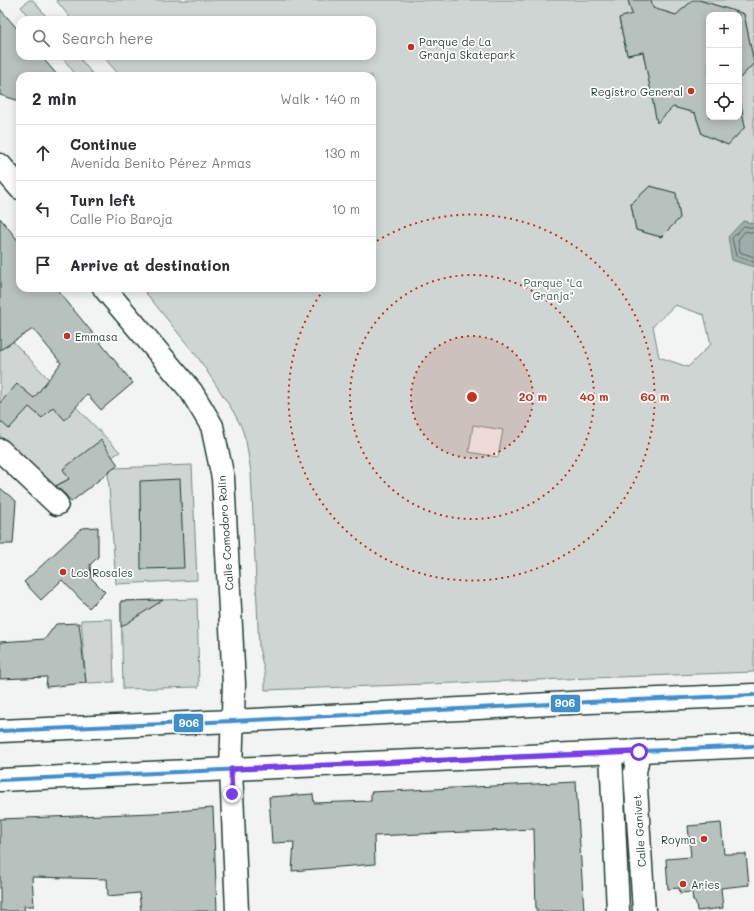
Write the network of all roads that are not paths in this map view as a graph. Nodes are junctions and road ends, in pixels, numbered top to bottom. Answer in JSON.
{"nodes":[{"id":1,"x":0,"y":165,"type":"edge"},
{"id":2,"x":16,"y":183,"type":"edge"},
{"id":3,"x":107,"y":292,"type":"edge"},
{"id":4,"x":0,"y":450,"type":"edge"},
{"id":5,"x":57,"y":504,"type":"dead end"},
{"id":6,"x":754,"y":695,"type":"edge"},
{"id":7,"x":233,"y":721,"type":"junction"},
{"id":8,"x":0,"y":731,"type":"edge"},
{"id":9,"x":754,"y":746,"type":"edge"},
{"id":10,"x":639,"y":752,"type":"junction"},
{"id":11,"x":611,"y":753,"type":"junction"},
{"id":12,"x":231,"y":769,"type":"junction"},
{"id":13,"x":0,"y":780,"type":"edge"},
{"id":14,"x":237,"y":911,"type":"edge"},
{"id":15,"x":618,"y":911,"type":"edge"},
{"id":16,"x":644,"y":911,"type":"edge"}],
"edges":[{"from":1,"to":2,"type":"street"},
{"from":3,"to":7,"type":"street","name":"Calle Comodoro Rolín"},
{"from":4,"to":5,"type":"street"},
{"from":6,"to":7,"type":"street"},
{"from":7,"to":8,"type":"street"},
{"from":7,"to":12,"type":"street","name":"Calle Comodoro Rolín"},
{"from":9,"to":10,"type":"street"},
{"from":10,"to":11,"type":"street"},
{"from":10,"to":16,"type":"street","name":"Calle Ganivet"},
{"from":11,"to":12,"type":"street"},
{"from":11,"to":15,"type":"street"},
{"from":12,"to":13,"type":"street"},
{"from":12,"to":14,"type":"street","name":"Calle Comodoro Rolín"}]}
